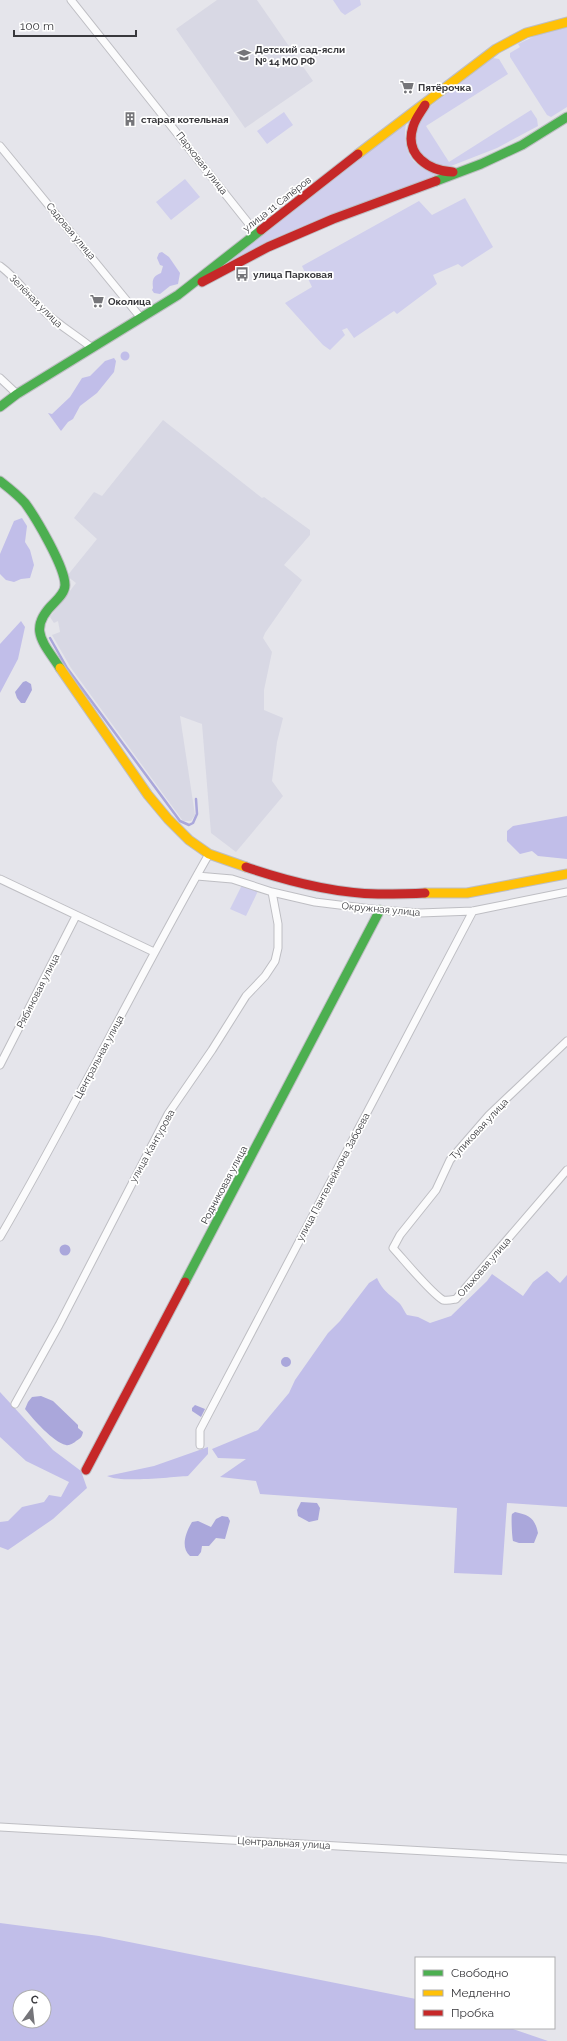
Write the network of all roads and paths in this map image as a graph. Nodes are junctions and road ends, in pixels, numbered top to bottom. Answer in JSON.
{"nodes":[{"id":1,"x":71,"y":0,"type":"edge"},
{"id":2,"x":567,"y":22,"type":"edge"},
{"id":3,"x":426,"y":101,"type":"junction"},
{"id":4,"x":567,"y":117,"type":"edge"},
{"id":5,"x":0,"y":146,"type":"edge"},
{"id":6,"x":462,"y":172,"type":"junction"},
{"id":7,"x":257,"y":234,"type":"junction"},
{"id":8,"x":0,"y":266,"type":"edge"},
{"id":9,"x":178,"y":295,"type":"junction"},
{"id":10,"x":142,"y":318,"type":"junction"},
{"id":11,"x":92,"y":348,"type":"junction"},
{"id":12,"x":0,"y":378,"type":"edge"},
{"id":13,"x":17,"y":394,"type":"junction"},
{"id":14,"x":0,"y":407,"type":"edge"},
{"id":15,"x":0,"y":481,"type":"edge"},
{"id":16,"x":208,"y":854,"type":"junction"},
{"id":17,"x":567,"y":874,"type":"edge"},
{"id":18,"x":197,"y":876,"type":"junction"},
{"id":19,"x":0,"y":879,"type":"edge"},
{"id":20,"x":272,"y":892,"type":"junction"},
{"id":21,"x":567,"y":892,"type":"edge"},
{"id":22,"x":380,"y":910,"type":"junction"},
{"id":23,"x":473,"y":911,"type":"junction"},
{"id":24,"x":76,"y":916,"type":"junction"},
{"id":25,"x":154,"y":952,"type":"junction"},
{"id":26,"x":567,"y":1043,"type":"edge"},
{"id":27,"x":0,"y":1065,"type":"edge"},
{"id":28,"x":567,"y":1170,"type":"edge"},
{"id":29,"x":0,"y":1238,"type":"edge"},
{"id":30,"x":393,"y":1248,"type":"joint"},
{"id":31,"x":15,"y":1404,"type":"dead end"},
{"id":32,"x":200,"y":1445,"type":"dead end"},
{"id":33,"x":86,"y":1470,"type":"dead end"},
{"id":34,"x":0,"y":1827,"type":"edge"},
{"id":35,"x":567,"y":1859,"type":"edge"}],
"edges":[{"from":1,"to":7,"type":"street","name":"Парковая улица"},
{"from":2,"to":3,"type":"street","name":"улица 11 Сапёров"},
{"from":3,"to":6,"type":"street"},
{"from":3,"to":7,"type":"street","name":"улица 11 Сапёров"},
{"from":4,"to":6,"type":"street"},
{"from":5,"to":10,"type":"street","name":"Садовая улица"},
{"from":6,"to":9,"type":"street"},
{"from":7,"to":9,"type":"street","name":"улица 11 Сапёров"},
{"from":8,"to":11,"type":"street","name":"Зелёная улица"},
{"from":9,"to":10,"type":"street","name":"улица 11 Сапёров"},
{"from":10,"to":11,"type":"street","name":"улица 11 Сапёров"},
{"from":11,"to":13,"type":"street","name":"улица 11 Сапёров"},
{"from":12,"to":13,"type":"street"},
{"from":13,"to":14,"type":"street","name":"улица 11 Сапёров"},
{"from":15,"to":16,"type":"street"},
{"from":16,"to":17,"type":"street"},
{"from":16,"to":18,"type":"street","name":"Центральная улица"},
{"from":18,"to":20,"type":"street","name":"Окружная улица"},
{"from":18,"to":25,"type":"street","name":"Центральная улица"},
{"from":19,"to":24,"type":"street"},
{"from":20,"to":22,"type":"street","name":"Окружная улица"},
{"from":20,"to":31,"type":"street","name":"улица Кантурова"},
{"from":21,"to":23,"type":"street","name":"Окружная улица"},
{"from":22,"to":23,"type":"street","name":"Окружная улица"},
{"from":22,"to":33,"type":"street","name":"Родниковая улица"},
{"from":23,"to":32,"type":"street","name":"улица Пантелеймона Забоева"},
{"from":24,"to":25,"type":"street"},
{"from":24,"to":27,"type":"street","name":"Рябиновая улица"},
{"from":25,"to":29,"type":"street","name":"Центральная улица"},
{"from":26,"to":30,"type":"street","name":"Тупиковая улица"},
{"from":28,"to":30,"type":"street","name":"Ольховая улица"},
{"from":34,"to":35,"type":"street","name":"Центральная улица"}]}
